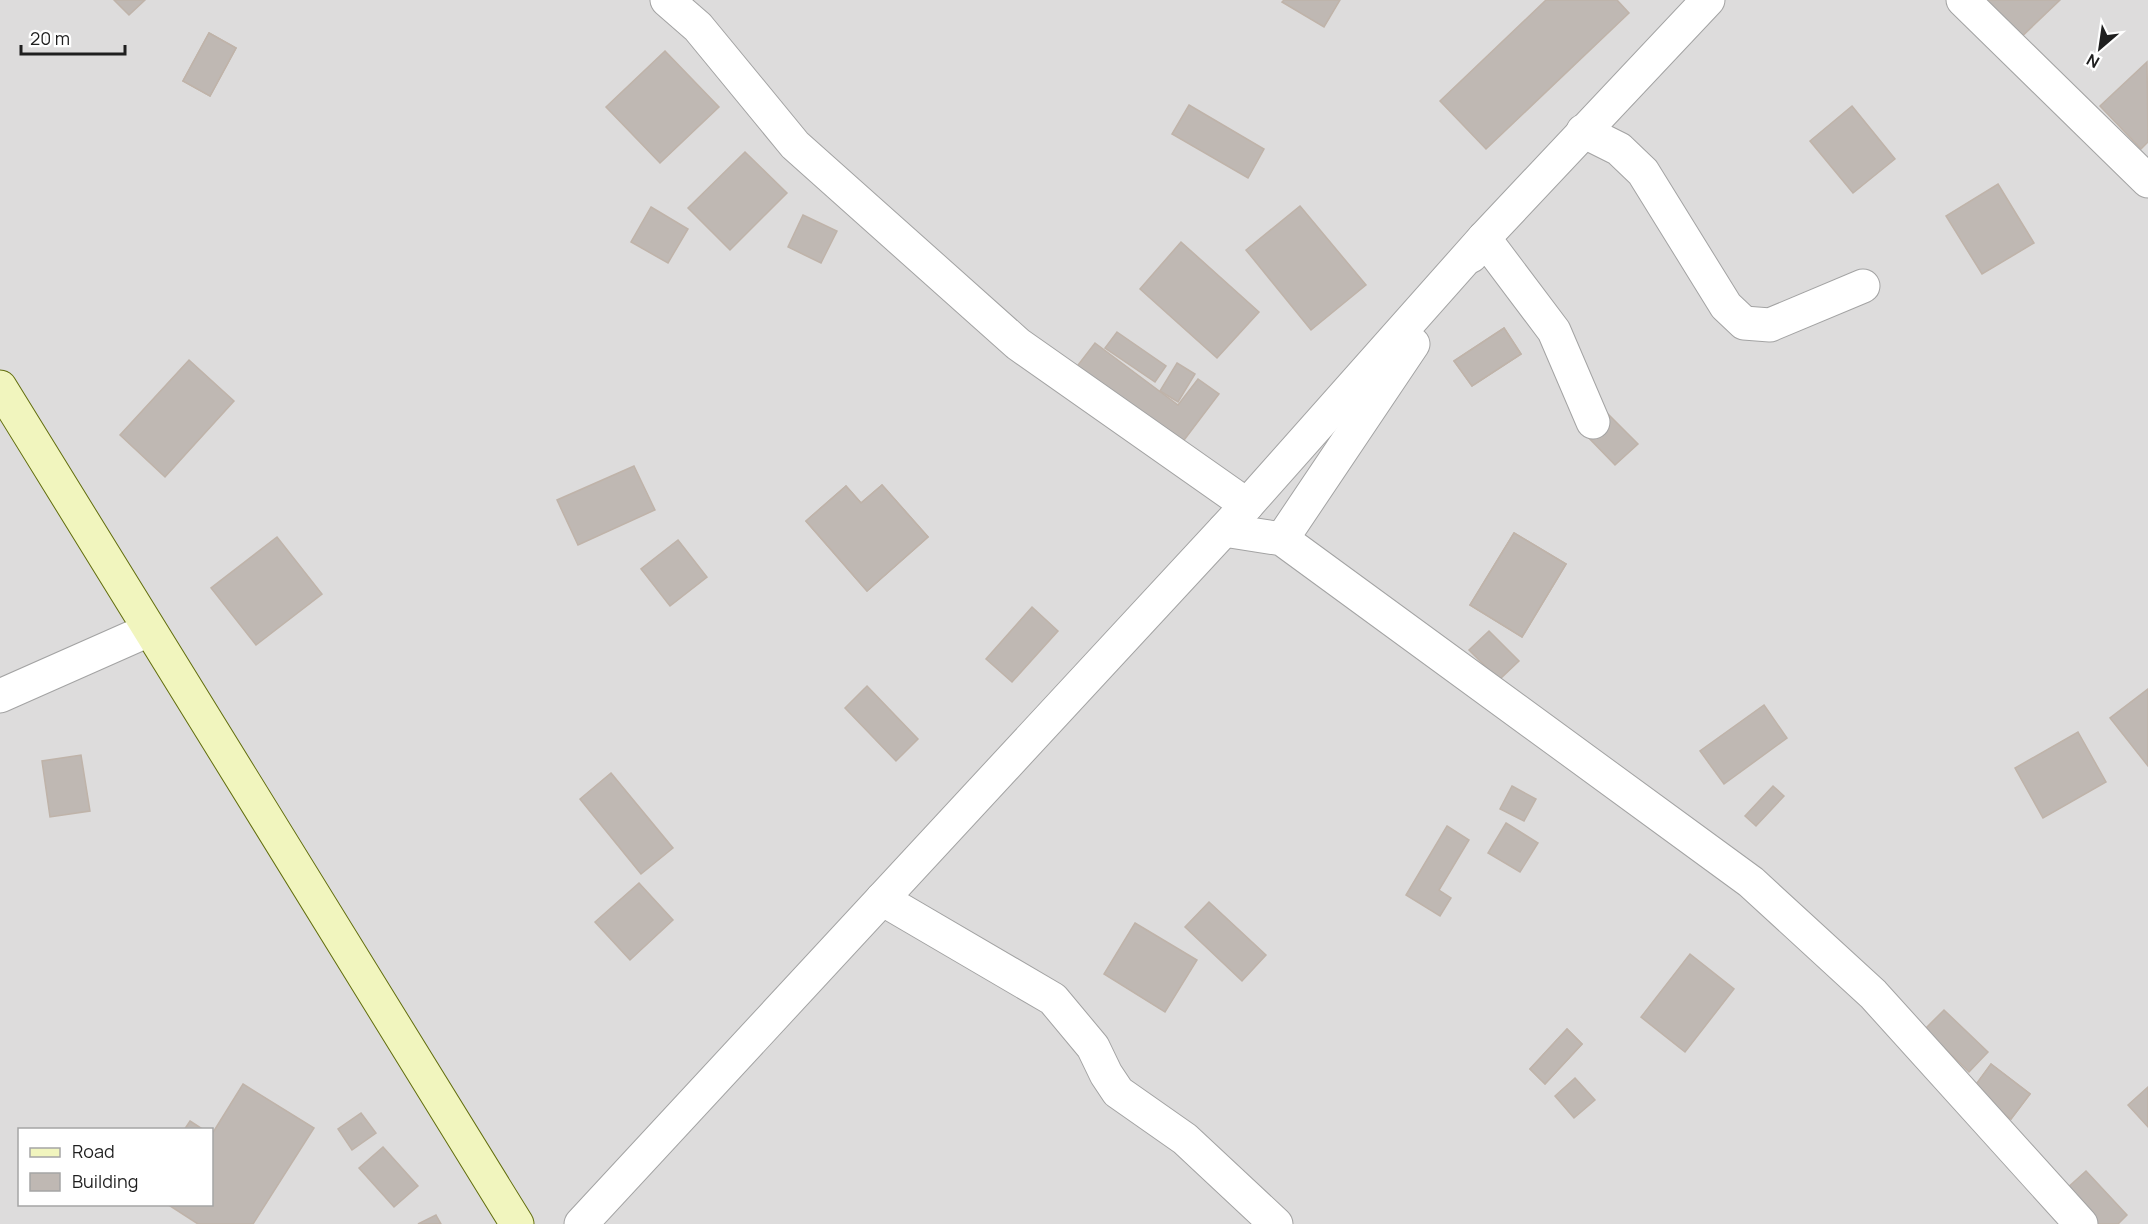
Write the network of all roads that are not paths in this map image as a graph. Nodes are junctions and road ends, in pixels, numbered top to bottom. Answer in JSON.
{"nodes":[{"id":1,"x":667,"y":0,"type":"edge"},
{"id":2,"x":1708,"y":0,"type":"edge"},
{"id":3,"x":1963,"y":0,"type":"edge"},
{"id":4,"x":1583,"y":130,"type":"junction"},
{"id":5,"x":2148,"y":181,"type":"edge"},
{"id":6,"x":1484,"y":238,"type":"junction"},
{"id":7,"x":1863,"y":286,"type":"dead end"},
{"id":8,"x":0,"y":387,"type":"edge"},
{"id":9,"x":1593,"y":422,"type":"dead end"},
{"id":10,"x":1246,"y":506,"type":"junction"},
{"id":11,"x":1224,"y":530,"type":"junction"},
{"id":12,"x":1282,"y":539,"type":"junction"},
{"id":13,"x":149,"y":630,"type":"junction"},
{"id":14,"x":0,"y":696,"type":"edge"},
{"id":15,"x":882,"y":899,"type":"junction"},
{"id":16,"x":517,"y":1224,"type":"edge"},
{"id":17,"x":581,"y":1224,"type":"edge"},
{"id":18,"x":1276,"y":1224,"type":"edge"},
{"id":19,"x":2081,"y":1224,"type":"edge"}],
"edges":[{"from":1,"to":10,"type":"street"},
{"from":2,"to":4,"type":"street"},
{"from":3,"to":5,"type":"street"},
{"from":4,"to":6,"type":"street"},
{"from":4,"to":7,"type":"street"},
{"from":6,"to":9,"type":"street"},
{"from":6,"to":10,"type":"street"},
{"from":6,"to":12,"type":"street"},
{"from":8,"to":13,"type":"street"},
{"from":10,"to":11,"type":"street"},
{"from":11,"to":12,"type":"street"},
{"from":11,"to":15,"type":"street"},
{"from":12,"to":19,"type":"street"},
{"from":13,"to":14,"type":"street"},
{"from":13,"to":16,"type":"street"},
{"from":15,"to":17,"type":"street"},
{"from":15,"to":18,"type":"street"}]}
